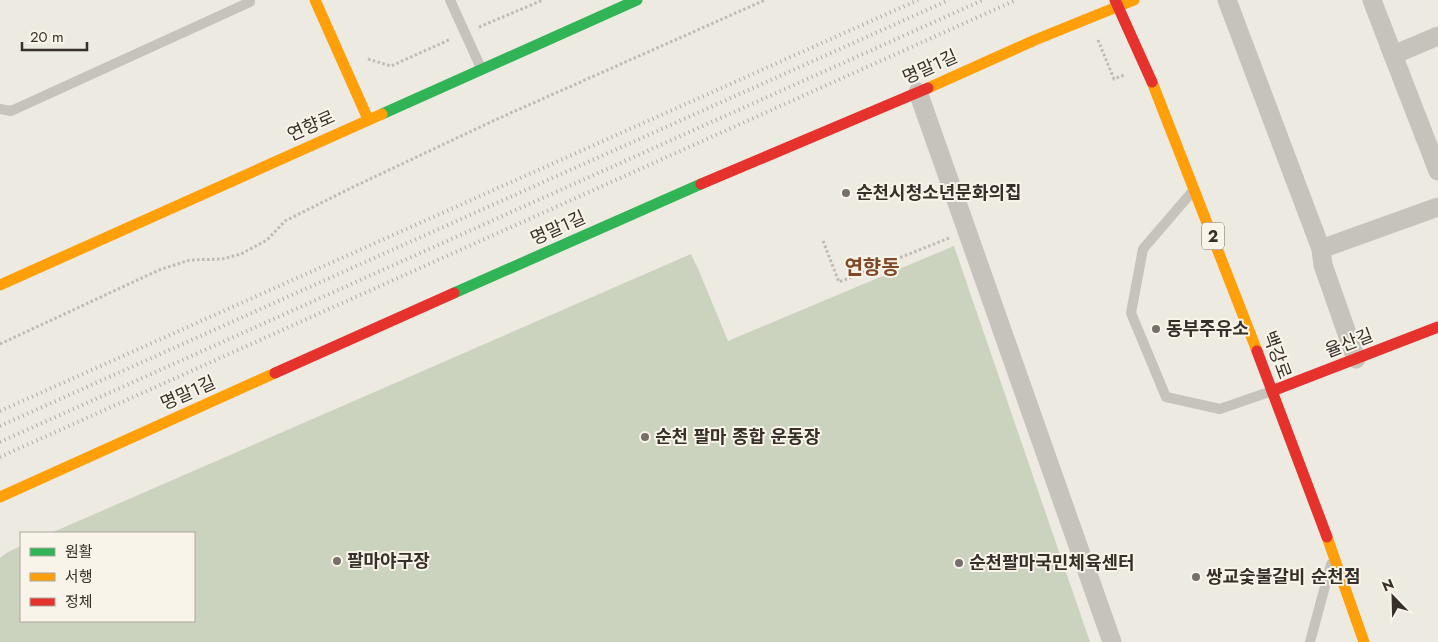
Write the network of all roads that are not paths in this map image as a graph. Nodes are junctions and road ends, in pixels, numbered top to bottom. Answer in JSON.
{"nodes":[{"id":1,"x":250,"y":0,"type":"edge"},
{"id":2,"x":315,"y":0,"type":"edge"},
{"id":3,"x":450,"y":0,"type":"edge"},
{"id":4,"x":637,"y":0,"type":"edge"},
{"id":5,"x":1115,"y":0,"type":"edge"},
{"id":6,"x":1134,"y":0,"type":"edge"},
{"id":7,"x":1227,"y":0,"type":"edge"},
{"id":8,"x":1372,"y":0,"type":"edge"},
{"id":9,"x":1438,"y":36,"type":"edge"},
{"id":10,"x":1393,"y":55,"type":"junction"},
{"id":11,"x":481,"y":69,"type":"junction"},
{"id":12,"x":918,"y":92,"type":"junction"},
{"id":13,"x":0,"y":109,"type":"edge"},
{"id":14,"x":368,"y":119,"type":"junction"},
{"id":15,"x":1438,"y":171,"type":"edge"},
{"id":16,"x":1194,"y":189,"type":"junction"},
{"id":17,"x":1438,"y":207,"type":"edge"},
{"id":18,"x":1321,"y":249,"type":"junction"},
{"id":19,"x":0,"y":285,"type":"edge"},
{"id":20,"x":1438,"y":327,"type":"edge"},
{"id":21,"x":1356,"y":359,"type":"junction"},
{"id":22,"x":1272,"y":391,"type":"junction"},
{"id":23,"x":0,"y":497,"type":"edge"},
{"id":24,"x":1334,"y":554,"type":"junction"},
{"id":25,"x":1112,"y":642,"type":"edge"},
{"id":26,"x":1310,"y":642,"type":"edge"},
{"id":27,"x":1364,"y":642,"type":"edge"}],
"edges":[{"from":1,"to":13,"type":"lane"},
{"from":2,"to":14,"type":"street"},
{"from":3,"to":11,"type":"lane"},
{"from":4,"to":11,"type":"street","name":"연향로"},
{"from":5,"to":16,"type":"street","name":"백강로","number":"2","bridge":true},
{"from":6,"to":12,"type":"street","name":"명말1길"},
{"from":7,"to":18,"type":"street"},
{"from":8,"to":10,"type":"street"},
{"from":9,"to":10,"type":"street"},
{"from":10,"to":15,"type":"street"},
{"from":11,"to":14,"type":"street","name":"연향로"},
{"from":12,"to":23,"type":"street","name":"명말1길"},
{"from":12,"to":25,"type":"street"},
{"from":14,"to":19,"type":"street","name":"연향로"},
{"from":16,"to":22,"type":"street","name":"백강로","number":"2"},
{"from":16,"to":22,"type":"lane"},
{"from":17,"to":18,"type":"street"},
{"from":18,"to":21,"type":"street"},
{"from":20,"to":21,"type":"street","name":"율산길"},
{"from":21,"to":22,"type":"street","name":"율산길"},
{"from":22,"to":24,"type":"street","name":"백강로","number":"2"},
{"from":24,"to":26,"type":"lane"},
{"from":24,"to":27,"type":"street","name":"백강로","number":"2"}]}
